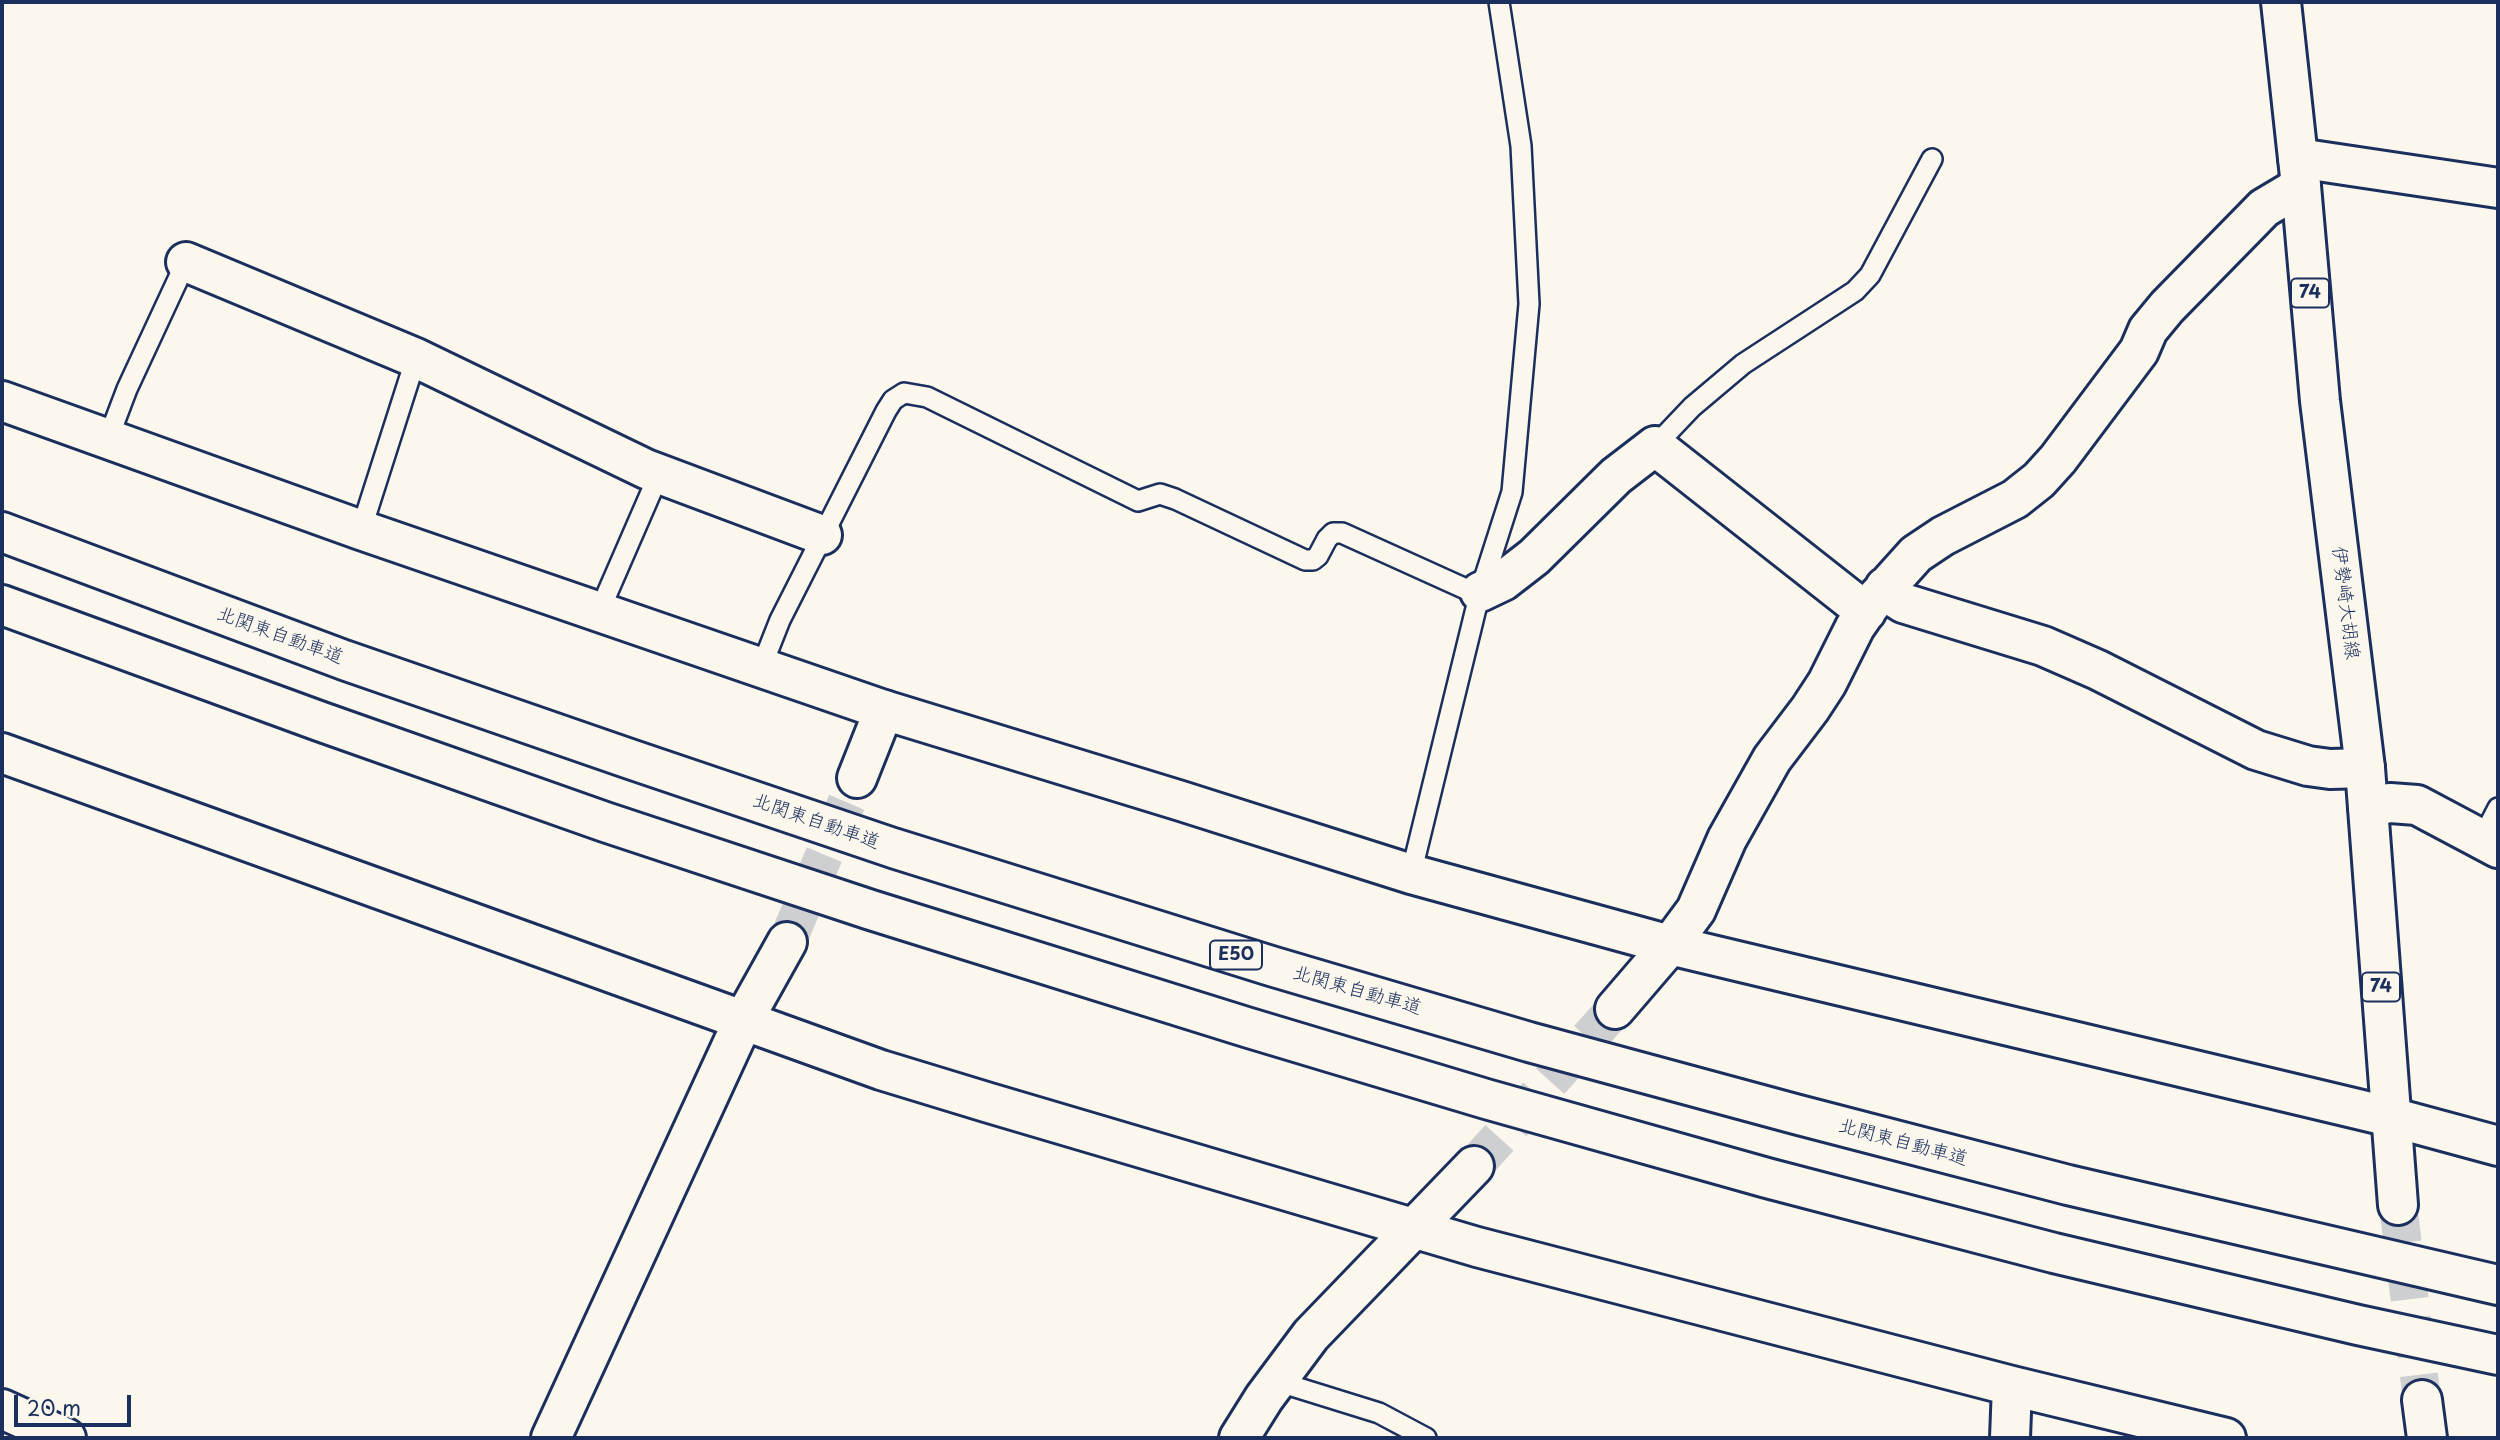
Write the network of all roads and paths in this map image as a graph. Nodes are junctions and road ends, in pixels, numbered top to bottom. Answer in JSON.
{"nodes":[{"id":1,"x":1499,"y":2,"type":"edge"},
{"id":2,"x":2281,"y":2,"type":"edge"},
{"id":3,"x":1932,"y":159,"type":"dead end"},
{"id":4,"x":2300,"y":172,"type":"junction"},
{"id":5,"x":2498,"y":188,"type":"edge"},
{"id":6,"x":186,"y":262,"type":"joint"},
{"id":7,"x":416,"y":358,"type":"junction"},
{"id":8,"x":2,"y":401,"type":"edge"},
{"id":9,"x":108,"y":439,"type":"junction"},
{"id":10,"x":1655,"y":446,"type":"junction"},
{"id":11,"x":659,"y":474,"type":"junction"},
{"id":12,"x":361,"y":530,"type":"junction"},
{"id":13,"x":2,"y":532,"type":"edge"},
{"id":14,"x":822,"y":536,"type":"junction"},
{"id":15,"x":1480,"y":592,"type":"junction"},
{"id":16,"x":1875,"y":600,"type":"junction"},
{"id":17,"x":2,"y":605,"type":"edge"},
{"id":18,"x":599,"y":612,"type":"junction"},
{"id":19,"x":761,"y":668,"type":"junction"},
{"id":20,"x":884,"y":710,"type":"junction"},
{"id":21,"x":2,"y":753,"type":"edge"},
{"id":22,"x":2365,"y":768,"type":"junction"},
{"id":23,"x":857,"y":778,"type":"tunnel mouth"},
{"id":24,"x":2368,"y":807,"type":"junction"},
{"id":25,"x":2493,"y":831,"type":"edge"},
{"id":26,"x":1410,"y":874,"type":"junction"},
{"id":27,"x":787,"y":942,"type":"tunnel mouth"},
{"id":28,"x":1670,"y":945,"type":"junction"},
{"id":29,"x":1615,"y":1009,"type":"tunnel mouth"},
{"id":30,"x":744,"y":1019,"type":"junction"},
{"id":31,"x":2391,"y":1117,"type":"junction"},
{"id":32,"x":2498,"y":1146,"type":"edge"},
{"id":33,"x":1474,"y":1166,"type":"tunnel mouth"},
{"id":34,"x":2398,"y":1205,"type":"tunnel mouth"},
{"id":35,"x":1414,"y":1228,"type":"junction"},
{"id":36,"x":2498,"y":1285,"type":"edge"},
{"id":37,"x":2498,"y":1355,"type":"edge"},
{"id":38,"x":1276,"y":1381,"type":"junction"},
{"id":39,"x":2012,"y":1386,"type":"junction"},
{"id":40,"x":2422,"y":1400,"type":"tunnel mouth"},
{"id":41,"x":2,"y":1409,"type":"edge"},
{"id":42,"x":66,"y":1438,"type":"edge"},
{"id":43,"x":551,"y":1438,"type":"edge"},
{"id":44,"x":1239,"y":1438,"type":"edge"},
{"id":45,"x":1426,"y":1438,"type":"edge"},
{"id":46,"x":2010,"y":1438,"type":"edge"},
{"id":47,"x":2226,"y":1438,"type":"edge"},
{"id":48,"x":2427,"y":1438,"type":"edge"}],
"edges":[{"from":1,"to":15,"type":"lane"},
{"from":2,"to":4,"type":"main road","name":"伊勢崎大胡線","number":"74"},
{"from":3,"to":10,"type":"lane"},
{"from":4,"to":5,"type":"main road"},
{"from":4,"to":16,"type":"main road"},
{"from":4,"to":22,"type":"main road","name":"伊勢崎大胡線","number":"74"},
{"from":6,"to":7,"type":"main road"},
{"from":6,"to":9,"type":"lane"},
{"from":7,"to":11,"type":"main road"},
{"from":7,"to":12,"type":"lane"},
{"from":8,"to":9,"type":"main road"},
{"from":9,"to":12,"type":"main road"},
{"from":10,"to":15,"type":"main road"},
{"from":10,"to":16,"type":"main road"},
{"from":11,"to":14,"type":"main road"},
{"from":11,"to":18,"type":"lane"},
{"from":12,"to":18,"type":"main road"},
{"from":13,"to":36,"type":"main road","name":"北関東自動車道","number":"E50"},
{"from":14,"to":15,"type":"lane"},
{"from":14,"to":19,"type":"lane"},
{"from":15,"to":26,"type":"lane"},
{"from":16,"to":22,"type":"main road"},
{"from":16,"to":28,"type":"main road"},
{"from":17,"to":37,"type":"main road"},
{"from":18,"to":19,"type":"main road"},
{"from":19,"to":20,"type":"main road"},
{"from":20,"to":23,"type":"main road"},
{"from":20,"to":26,"type":"main road"},
{"from":21,"to":30,"type":"main road"},
{"from":22,"to":24,"type":"main road","name":"伊勢崎大胡線","number":"74"},
{"from":24,"to":25,"type":"main road"},
{"from":24,"to":31,"type":"main road","name":"伊勢崎大胡線","number":"74"},
{"from":26,"to":28,"type":"main road"},
{"from":27,"to":30,"type":"main road"},
{"from":28,"to":29,"type":"main road"},
{"from":28,"to":31,"type":"main road"},
{"from":30,"to":35,"type":"main road"},
{"from":30,"to":43,"type":"main road"},
{"from":31,"to":32,"type":"main road"},
{"from":31,"to":34,"type":"main road","name":"伊勢崎大胡線","number":"74"},
{"from":33,"to":35,"type":"main road"},
{"from":35,"to":38,"type":"main road"},
{"from":35,"to":39,"type":"main road"},
{"from":38,"to":44,"type":"main road"},
{"from":38,"to":45,"type":"lane"},
{"from":39,"to":46,"type":"main road"},
{"from":39,"to":47,"type":"main road"},
{"from":40,"to":48,"type":"main road"},
{"from":41,"to":42,"type":"main road"}]}
